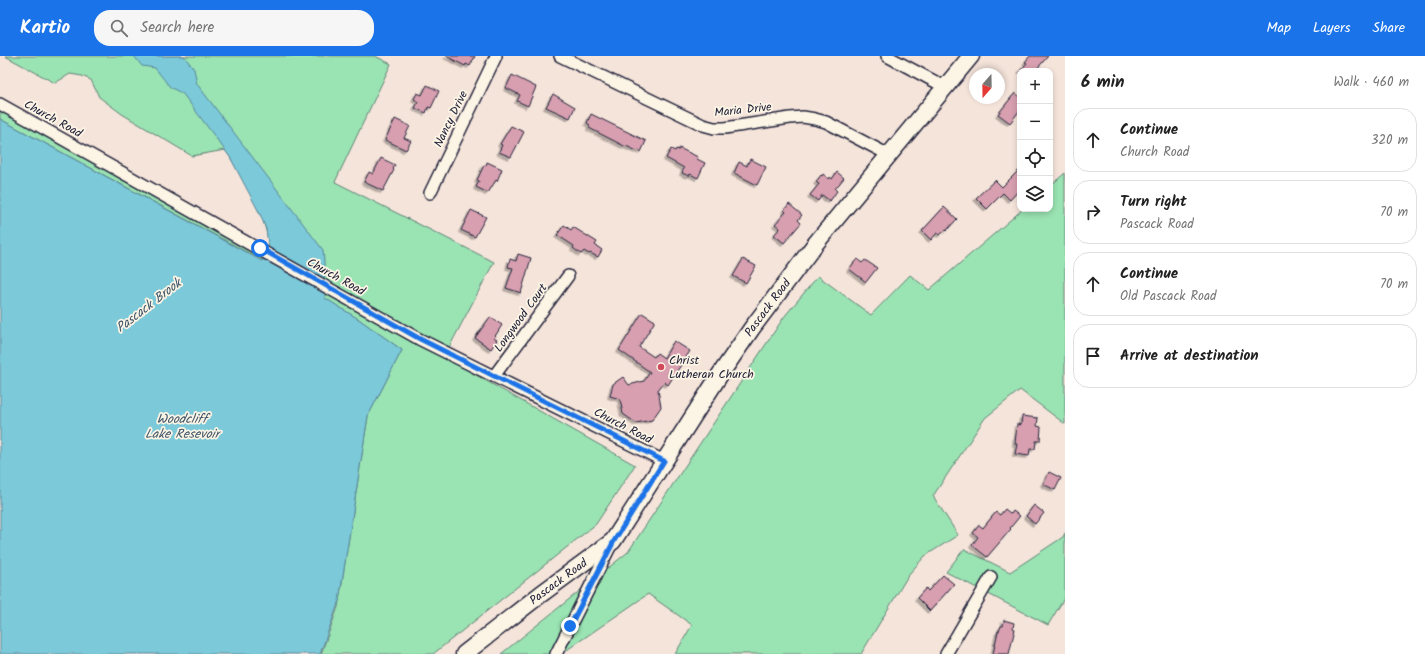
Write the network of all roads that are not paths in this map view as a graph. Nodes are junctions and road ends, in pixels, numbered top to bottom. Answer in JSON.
{"nodes":[{"id":1,"x":496,"y":56,"type":"edge"},
{"id":2,"x":560,"y":56,"type":"edge"},
{"id":3,"x":887,"y":56,"type":"edge"},
{"id":4,"x":970,"y":56,"type":"edge"},
{"id":5,"x":945,"y":87,"type":"junction"},
{"id":6,"x":0,"y":104,"type":"edge"},
{"id":7,"x":889,"y":155,"type":"junction"},
{"id":8,"x":430,"y":193,"type":"dead end"},
{"id":9,"x":568,"y":276,"type":"dead end"},
{"id":10,"x":494,"y":376,"type":"junction"},
{"id":11,"x":664,"y":461,"type":"junction"},
{"id":12,"x":614,"y":541,"type":"junction"},
{"id":13,"x":991,"y":577,"type":"dead end"},
{"id":14,"x":464,"y":654,"type":"edge"},
{"id":15,"x":556,"y":654,"type":"edge"},
{"id":16,"x":946,"y":654,"type":"edge"}],
"edges":[{"from":1,"to":8,"type":"street","name":"Nancy Drive"},
{"from":2,"to":7,"type":"street","name":"Maria Drive"},
{"from":3,"to":5,"type":"street"},
{"from":4,"to":5,"type":"street","name":"Pascack Road"},
{"from":5,"to":7,"type":"street","name":"Pascack Road"},
{"from":6,"to":10,"type":"street","name":"Church Road"},
{"from":7,"to":11,"type":"street","name":"Pascack Road"},
{"from":9,"to":10,"type":"street","name":"Longwood Court"},
{"from":10,"to":11,"type":"street","name":"Church Road"},
{"from":11,"to":12,"type":"street","name":"Pascack Road"},
{"from":12,"to":14,"type":"street","name":"Pascack Road"},
{"from":12,"to":15,"type":"street"},
{"from":13,"to":16,"type":"street"}]}
